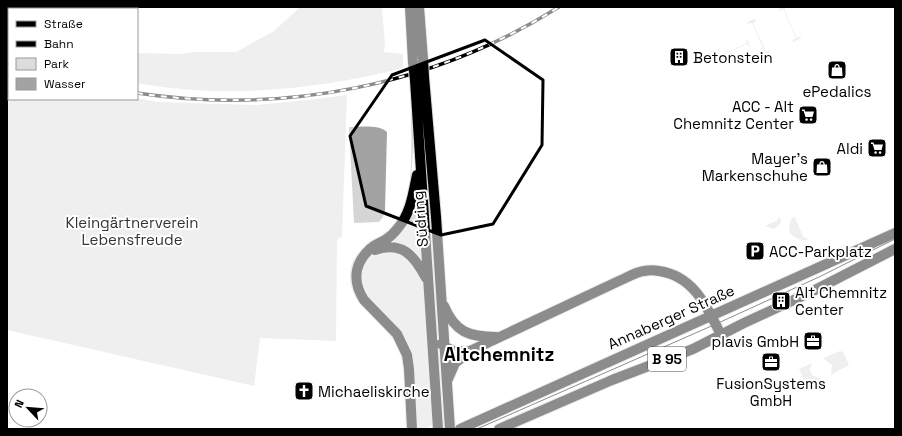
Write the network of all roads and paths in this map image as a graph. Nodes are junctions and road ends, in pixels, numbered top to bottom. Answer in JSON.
{"nodes":[{"id":1,"x":410,"y":7,"type":"edge"},
{"id":2,"x":419,"y":7,"type":"edge"},
{"id":3,"x":418,"y":60,"type":"junction"},
{"id":4,"x":419,"y":79,"type":"junction"},
{"id":5,"x":420,"y":162,"type":"junction"},
{"id":6,"x":895,"y":233,"type":"edge"},
{"id":7,"x":895,"y":249,"type":"edge"},
{"id":8,"x":366,"y":254,"type":"junction"},
{"id":9,"x":428,"y":281,"type":"junction"},
{"id":10,"x":441,"y":299,"type":"junction"},
{"id":11,"x":711,"y":315,"type":"junction"},
{"id":12,"x":431,"y":318,"type":"junction"},
{"id":13,"x":721,"y":335,"type":"junction"},
{"id":14,"x":500,"y":337,"type":"junction"},
{"id":15,"x":444,"y":348,"type":"junction"},
{"id":16,"x":470,"y":351,"type":"junction"},
{"id":17,"x":447,"y":383,"type":"junction"},
{"id":18,"x":413,"y":428,"type":"edge"},
{"id":19,"x":438,"y":429,"type":"edge"},
{"id":20,"x":450,"y":429,"type":"edge"},
{"id":21,"x":460,"y":429,"type":"edge"},
{"id":22,"x":499,"y":429,"type":"edge"}],
"edges":[{"from":1,"to":3,"type":"main road","name":"Südring"},
{"from":2,"to":3,"type":"main road","name":"Südring"},
{"from":3,"to":4,"type":"main road","name":"Südring","bridge":true},
{"from":4,"to":5,"type":"main road","name":"Südring"},
{"from":4,"to":10,"type":"main road","name":"Südring"},
{"from":5,"to":8,"type":"main road"},
{"from":5,"to":9,"type":"main road","name":"Südring"},
{"from":6,"to":11,"type":"main road","name":"Annaberger Straße","number":"B 95"},
{"from":7,"to":13,"type":"main road","number":"B 95"},
{"from":8,"to":9,"type":"main road"},
{"from":8,"to":18,"type":"main road"},
{"from":9,"to":12,"type":"main road","name":"Südring"},
{"from":10,"to":14,"type":"main road"},
{"from":10,"to":15,"type":"main road","name":"Südring"},
{"from":11,"to":13,"type":"main road"},
{"from":11,"to":14,"type":"main road"},
{"from":11,"to":21,"type":"main road","name":"Annaberger Straße","number":"B 95"},
{"from":12,"to":15,"type":"main road"},
{"from":12,"to":19,"type":"main road","name":"Südring"},
{"from":13,"to":22,"type":"main road","number":"B 95"},
{"from":14,"to":16,"type":"main road"},
{"from":15,"to":16,"type":"main road"},
{"from":15,"to":17,"type":"main road","name":"Südring"},
{"from":16,"to":17,"type":"main road"},
{"from":17,"to":20,"type":"main road","name":"Südring"}]}
